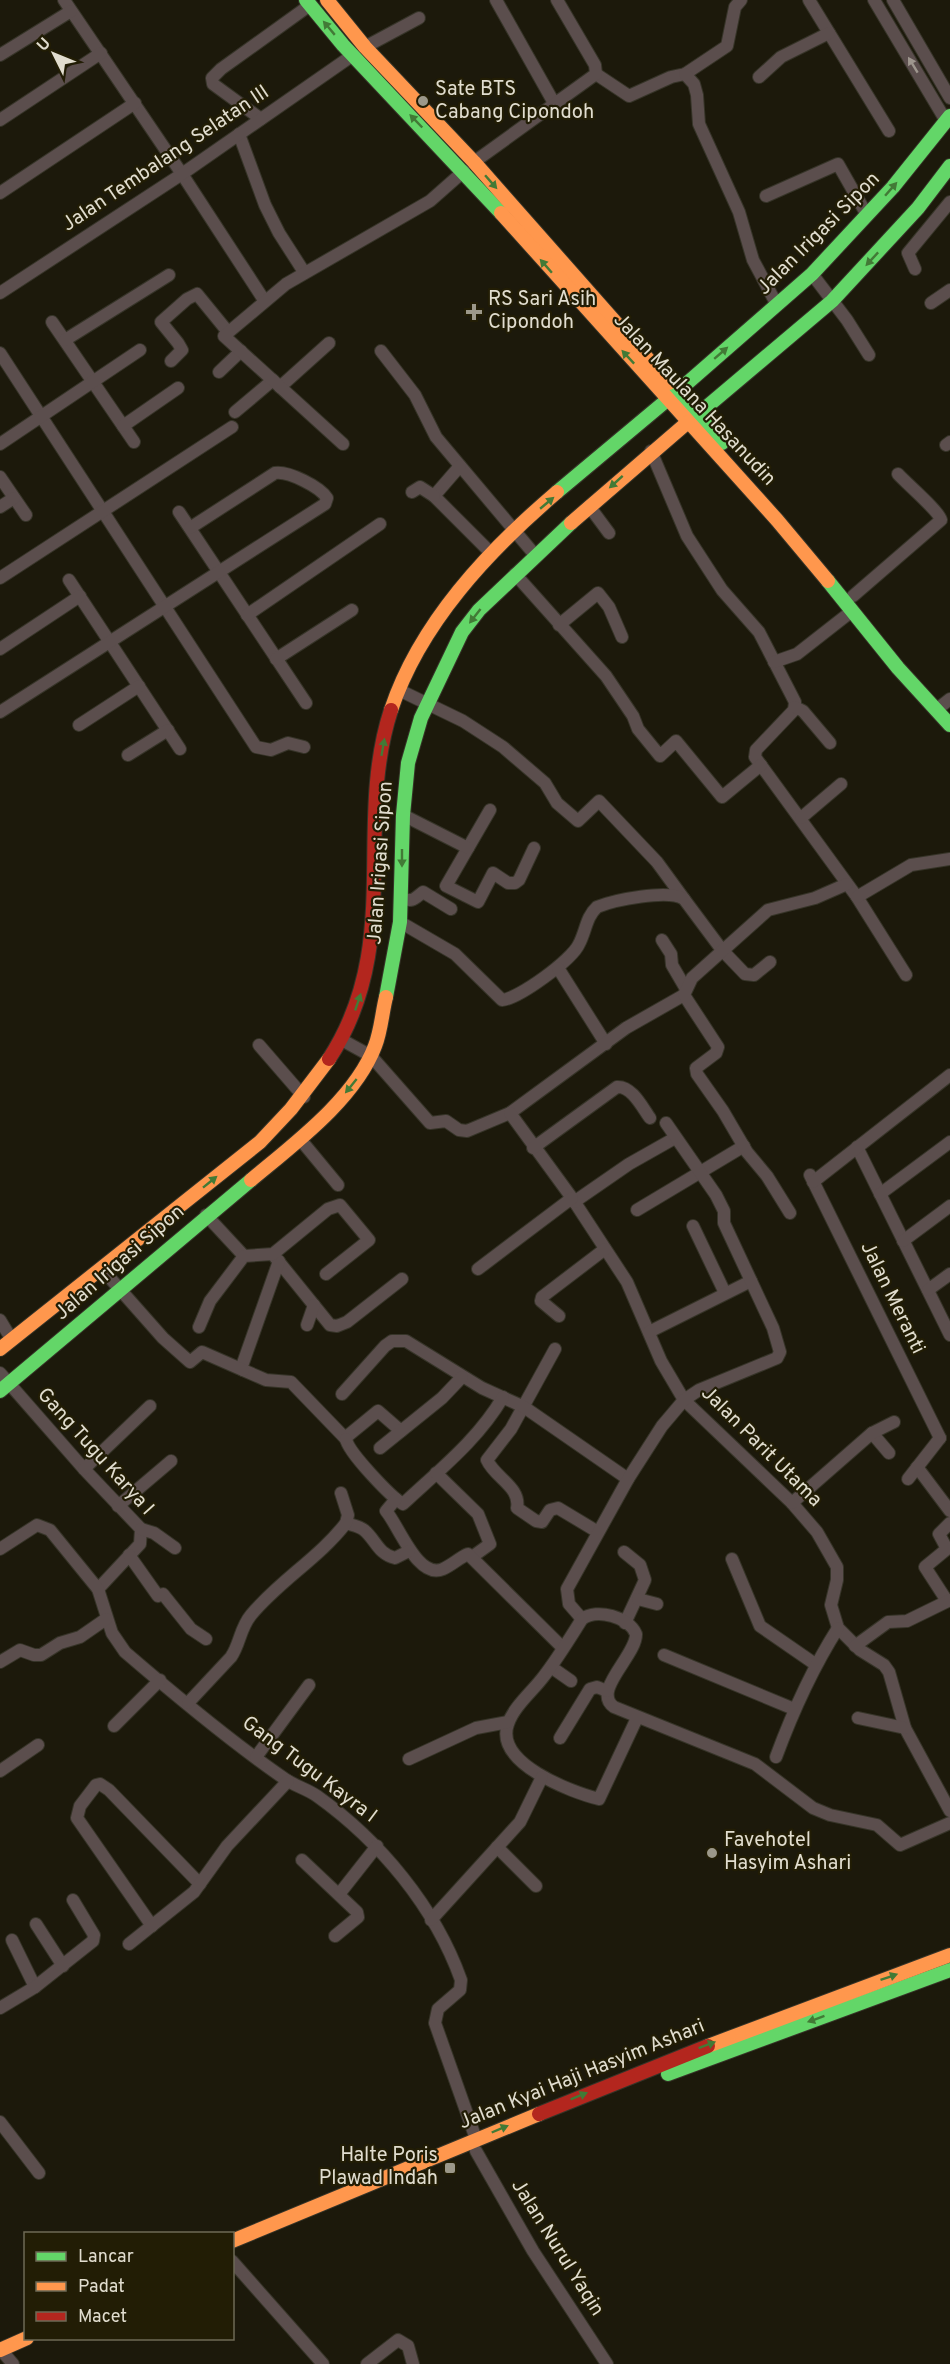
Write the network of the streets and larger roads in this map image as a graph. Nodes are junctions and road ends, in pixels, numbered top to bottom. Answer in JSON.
{"nodes":[{"id":1,"x":327,"y":0,"type":"edge"},
{"id":2,"x":496,"y":0,"type":"edge"},
{"id":3,"x":557,"y":0,"type":"edge"},
{"id":4,"x":741,"y":0,"type":"edge"},
{"id":5,"x":809,"y":0,"type":"edge"},
{"id":6,"x":874,"y":0,"type":"edge"},
{"id":7,"x":893,"y":0,"type":"edge"},
{"id":8,"x":308,"y":3,"type":"edge"},
{"id":9,"x":67,"y":5,"type":"edge"},
{"id":10,"x":419,"y":18,"type":"dead end"},
{"id":11,"x":829,"y":33,"type":"junction"},
{"id":12,"x":365,"y":47,"type":"junction"},
{"id":13,"x":101,"y":53,"type":"junction"},
{"id":14,"x":0,"y":55,"type":"edge"},
{"id":15,"x":352,"y":55,"type":"junction"},
{"id":16,"x":596,"y":74,"type":"junction"},
{"id":17,"x":685,"y":74,"type":"junction"},
{"id":18,"x":759,"y":77,"type":"dead end"},
{"id":19,"x":950,"y":98,"type":"edge"},
{"id":20,"x":135,"y":103,"type":"junction"},
{"id":21,"x":554,"y":103,"type":"junction"},
{"id":22,"x":261,"y":118,"type":"junction"},
{"id":23,"x":948,"y":118,"type":"edge"},
{"id":24,"x":0,"y":120,"type":"edge"},
{"id":25,"x":889,"y":131,"type":"dead end"},
{"id":26,"x":238,"y":134,"type":"junction"},
{"id":27,"x":950,"y":166,"type":"edge"},
{"id":28,"x":462,"y":172,"type":"junction"},
{"id":29,"x":182,"y":174,"type":"junction"},
{"id":30,"x":0,"y":193,"type":"edge"},
{"id":31,"x":766,"y":196,"type":"dead end"},
{"id":32,"x":950,"y":202,"type":"edge"},
{"id":33,"x":867,"y":215,"type":"junction"},
{"id":34,"x":915,"y":269,"type":"dead end"},
{"id":35,"x":304,"y":272,"type":"junction"},
{"id":36,"x":572,"y":273,"type":"junction"},
{"id":37,"x":169,"y":275,"type":"dead end"},
{"id":38,"x":813,"y":276,"type":"junction"},
{"id":39,"x":561,"y":284,"type":"junction"},
{"id":40,"x":950,"y":290,"type":"edge"},
{"id":41,"x":0,"y":292,"type":"edge"},
{"id":42,"x":831,"y":299,"type":"junction"},
{"id":43,"x":264,"y":300,"type":"junction"},
{"id":44,"x":931,"y":303,"type":"dead end"},
{"id":45,"x":777,"y":305,"type":"junction"},
{"id":46,"x":52,"y":322,"type":"dead end"},
{"id":47,"x":228,"y":332,"type":"junction"},
{"id":48,"x":65,"y":340,"type":"junction"},
{"id":49,"x":328,"y":343,"type":"dead end"},
{"id":50,"x":140,"y":350,"type":"dead end"},
{"id":51,"x":242,"y":351,"type":"junction"},
{"id":52,"x":381,"y":351,"type":"dead end"},
{"id":53,"x":0,"y":353,"type":"edge"},
{"id":54,"x":869,"y":355,"type":"dead end"},
{"id":55,"x":171,"y":361,"type":"dead end"},
{"id":56,"x":219,"y":372,"type":"dead end"},
{"id":57,"x":93,"y":382,"type":"junction"},
{"id":58,"x":277,"y":383,"type":"junction"},
{"id":59,"x":178,"y":388,"type":"dead end"},
{"id":60,"x":671,"y":399,"type":"junction"},
{"id":61,"x":235,"y":412,"type":"dead end"},
{"id":62,"x":41,"y":416,"type":"junction"},
{"id":63,"x":689,"y":418,"type":"junction"},
{"id":64,"x":123,"y":426,"type":"junction"},
{"id":65,"x":232,"y":426,"type":"dead end"},
{"id":66,"x":134,"y":442,"type":"dead end"},
{"id":67,"x":0,"y":444,"type":"edge"},
{"id":68,"x":343,"y":444,"type":"dead end"},
{"id":69,"x":656,"y":447,"type":"junction"},
{"id":70,"x":460,"y":466,"type":"junction"},
{"id":71,"x":898,"y":474,"type":"dead end"},
{"id":72,"x":0,"y":477,"type":"edge"},
{"id":73,"x":412,"y":492,"type":"dead end"},
{"id":74,"x":434,"y":495,"type":"junction"},
{"id":75,"x":14,"y":498,"type":"junction"},
{"id":76,"x":589,"y":506,"type":"junction"},
{"id":77,"x":0,"y":507,"type":"edge"},
{"id":78,"x":102,"y":511,"type":"junction"},
{"id":79,"x":179,"y":512,"type":"dead end"},
{"id":80,"x":26,"y":515,"type":"dead end"},
{"id":81,"x":380,"y":524,"type":"dead end"},
{"id":82,"x":190,"y":528,"type":"junction"},
{"id":83,"x":515,"y":531,"type":"junction"},
{"id":84,"x":609,"y":533,"type":"dead end"},
{"id":85,"x":492,"y":554,"type":"junction"},
{"id":86,"x":534,"y":554,"type":"junction"},
{"id":87,"x":218,"y":571,"type":"junction"},
{"id":88,"x":515,"y":574,"type":"junction"},
{"id":89,"x":0,"y":578,"type":"edge"},
{"id":90,"x":69,"y":580,"type":"dead end"},
{"id":91,"x":80,"y":596,"type":"junction"},
{"id":92,"x":853,"y":596,"type":"junction"},
{"id":93,"x":165,"y":605,"type":"junction"},
{"id":94,"x":352,"y":610,"type":"dead end"},
{"id":95,"x":848,"y":614,"type":"junction"},
{"id":96,"x":247,"y":615,"type":"junction"},
{"id":97,"x":559,"y":625,"type":"junction"},
{"id":98,"x":622,"y":636,"type":"dead end"},
{"id":99,"x":109,"y":641,"type":"junction"},
{"id":100,"x":0,"y":649,"type":"edge"},
{"id":101,"x":276,"y":659,"type":"junction"},
{"id":102,"x":774,"y":662,"type":"junction"},
{"id":103,"x":139,"y":686,"type":"junction"},
{"id":104,"x":402,"y":692,"type":"junction"},
{"id":105,"x":306,"y":703,"type":"dead end"},
{"id":106,"x":425,"y":703,"type":"junction"},
{"id":107,"x":946,"y":705,"type":"edge"},
{"id":108,"x":795,"y":707,"type":"junction"},
{"id":109,"x":0,"y":712,"type":"edge"},
{"id":110,"x":950,"y":724,"type":"edge"},
{"id":111,"x":78,"y":725,"type":"dead end"},
{"id":112,"x":168,"y":730,"type":"junction"},
{"id":113,"x":830,"y":743,"type":"dead end"},
{"id":114,"x":304,"y":747,"type":"dead end"},
{"id":115,"x":180,"y":749,"type":"dead end"},
{"id":116,"x":128,"y":755,"type":"dead end"},
{"id":117,"x":761,"y":765,"type":"junction"},
{"id":118,"x":841,"y":784,"type":"dead end"},
{"id":119,"x":490,"y":810,"type":"dead end"},
{"id":120,"x":403,"y":815,"type":"junction"},
{"id":121,"x":801,"y":818,"type":"junction"},
{"id":122,"x":468,"y":848,"type":"junction"},
{"id":123,"x":534,"y":848,"type":"dead end"},
{"id":124,"x":950,"y":859,"type":"edge"},
{"id":125,"x":847,"y":884,"type":"junction"},
{"id":126,"x":857,"y":897,"type":"junction"},
{"id":127,"x":402,"y":898,"type":"junction"},
{"id":128,"x":684,"y":898,"type":"junction"},
{"id":129,"x":451,"y":909,"type":"dead end"},
{"id":130,"x":400,"y":922,"type":"junction"},
{"id":131,"x":662,"y":940,"type":"dead end"},
{"id":132,"x":722,"y":950,"type":"junction"},
{"id":133,"x":770,"y":962,"type":"dead end"},
{"id":134,"x":558,"y":968,"type":"junction"},
{"id":135,"x":906,"y":975,"type":"dead end"},
{"id":136,"x":685,"y":992,"type":"junction"},
{"id":137,"x":345,"y":1041,"type":"junction"},
{"id":138,"x":606,"y":1044,"type":"junction"},
{"id":139,"x":259,"y":1045,"type":"dead end"},
{"id":140,"x":369,"y":1054,"type":"junction"},
{"id":141,"x":950,"y":1075,"type":"edge"},
{"id":142,"x":304,"y":1097,"type":"junction"},
{"id":143,"x":510,"y":1113,"type":"junction"},
{"id":144,"x":650,"y":1118,"type":"dead end"},
{"id":145,"x":666,"y":1123,"type":"dead end"},
{"id":146,"x":675,"y":1138,"type":"junction"},
{"id":147,"x":300,"y":1139,"type":"junction"},
{"id":148,"x":950,"y":1142,"type":"edge"},
{"id":149,"x":744,"y":1146,"type":"junction"},
{"id":150,"x":533,"y":1148,"type":"junction"},
{"id":151,"x":857,"y":1148,"type":"junction"},
{"id":152,"x":699,"y":1173,"type":"junction"},
{"id":153,"x":338,"y":1185,"type":"dead end"},
{"id":154,"x":880,"y":1194,"type":"junction"},
{"id":155,"x":573,"y":1200,"type":"junction"},
{"id":156,"x":950,"y":1206,"type":"edge"},
{"id":157,"x":637,"y":1210,"type":"dead end"},
{"id":158,"x":790,"y":1213,"type":"dead end"},
{"id":159,"x":206,"y":1215,"type":"junction"},
{"id":160,"x":693,"y":1226,"type":"dead end"},
{"id":161,"x":903,"y":1241,"type":"junction"},
{"id":162,"x":605,"y":1249,"type":"junction"},
{"id":163,"x":244,"y":1256,"type":"junction"},
{"id":164,"x":276,"y":1258,"type":"junction"},
{"id":165,"x":478,"y":1269,"type":"dead end"},
{"id":166,"x":104,"y":1271,"type":"junction"},
{"id":167,"x":326,"y":1274,"type":"dead end"},
{"id":168,"x":950,"y":1274,"type":"edge"},
{"id":169,"x":402,"y":1279,"type":"dead end"},
{"id":170,"x":751,"y":1281,"type":"junction"},
{"id":171,"x":117,"y":1287,"type":"junction"},
{"id":172,"x":928,"y":1290,"type":"junction"},
{"id":173,"x":725,"y":1293,"type":"junction"},
{"id":174,"x":314,"y":1305,"type":"junction"},
{"id":175,"x":559,"y":1316,"type":"dead end"},
{"id":176,"x":0,"y":1320,"type":"edge"},
{"id":177,"x":307,"y":1325,"type":"dead end"},
{"id":178,"x":199,"y":1327,"type":"dead end"},
{"id":179,"x":649,"y":1332,"type":"junction"},
{"id":180,"x":950,"y":1335,"type":"edge"},
{"id":181,"x":12,"y":1340,"type":"junction"},
{"id":182,"x":0,"y":1349,"type":"edge"},
{"id":183,"x":555,"y":1349,"type":"dead end"},
{"id":184,"x":243,"y":1370,"type":"junction"},
{"id":185,"x":462,"y":1377,"type":"junction"},
{"id":186,"x":4,"y":1382,"type":"edge"},
{"id":187,"x":342,"y":1394,"type":"dead end"},
{"id":188,"x":502,"y":1397,"type":"junction"},
{"id":189,"x":684,"y":1400,"type":"junction"},
{"id":190,"x":150,"y":1406,"type":"dead end"},
{"id":191,"x":524,"y":1407,"type":"junction"},
{"id":192,"x":894,"y":1422,"type":"dead end"},
{"id":193,"x":401,"y":1431,"type":"junction"},
{"id":194,"x":872,"y":1433,"type":"junction"},
{"id":195,"x":346,"y":1439,"type":"junction"},
{"id":196,"x":945,"y":1439,"type":"edge"},
{"id":197,"x":380,"y":1448,"type":"dead end"},
{"id":198,"x":889,"y":1453,"type":"dead end"},
{"id":199,"x":171,"y":1461,"type":"dead end"},
{"id":200,"x":917,"y":1467,"type":"junction"},
{"id":201,"x":84,"y":1469,"type":"junction"},
{"id":202,"x":436,"y":1473,"type":"junction"},
{"id":203,"x":628,"y":1479,"type":"junction"},
{"id":204,"x":908,"y":1479,"type":"dead end"},
{"id":205,"x":341,"y":1493,"type":"dead end"},
{"id":206,"x":396,"y":1499,"type":"junction"},
{"id":207,"x":792,"y":1503,"type":"junction"},
{"id":208,"x":118,"y":1506,"type":"junction"},
{"id":209,"x":950,"y":1511,"type":"edge"},
{"id":210,"x":346,"y":1523,"type":"junction"},
{"id":211,"x":950,"y":1523,"type":"edge"},
{"id":212,"x":141,"y":1529,"type":"junction"},
{"id":213,"x":598,"y":1532,"type":"junction"},
{"id":214,"x":175,"y":1548,"type":"dead end"},
{"id":215,"x":0,"y":1549,"type":"edge"},
{"id":216,"x":409,"y":1551,"type":"junction"},
{"id":217,"x":624,"y":1552,"type":"dead end"},
{"id":218,"x":129,"y":1555,"type":"junction"},
{"id":219,"x":472,"y":1557,"type":"junction"},
{"id":220,"x":732,"y":1559,"type":"dead end"},
{"id":221,"x":98,"y":1589,"type":"junction"},
{"id":222,"x":638,"y":1599,"type":"junction"},
{"id":223,"x":949,"y":1600,"type":"edge"},
{"id":224,"x":657,"y":1604,"type":"dead end"},
{"id":225,"x":106,"y":1619,"type":"junction"},
{"id":226,"x":582,"y":1619,"type":"junction"},
{"id":227,"x":625,"y":1623,"type":"junction"},
{"id":228,"x":838,"y":1628,"type":"junction"},
{"id":229,"x":206,"y":1640,"type":"dead end"},
{"id":230,"x":855,"y":1646,"type":"junction"},
{"id":231,"x":564,"y":1648,"type":"junction"},
{"id":232,"x":664,"y":1655,"type":"dead end"},
{"id":233,"x":0,"y":1662,"type":"edge"},
{"id":234,"x":815,"y":1664,"type":"junction"},
{"id":235,"x":551,"y":1667,"type":"junction"},
{"id":236,"x":160,"y":1680,"type":"junction"},
{"id":237,"x":571,"y":1681,"type":"dead end"},
{"id":238,"x":309,"y":1685,"type":"dead end"},
{"id":239,"x":607,"y":1691,"type":"junction"},
{"id":240,"x":188,"y":1703,"type":"junction"},
{"id":241,"x":794,"y":1710,"type":"junction"},
{"id":242,"x":637,"y":1718,"type":"junction"},
{"id":243,"x":858,"y":1718,"type":"dead end"},
{"id":244,"x":508,"y":1722,"type":"junction"},
{"id":245,"x":114,"y":1726,"type":"dead end"},
{"id":246,"x":905,"y":1728,"type":"junction"},
{"id":247,"x":560,"y":1738,"type":"dead end"},
{"id":248,"x":38,"y":1745,"type":"dead end"},
{"id":249,"x":256,"y":1757,"type":"junction"},
{"id":250,"x":776,"y":1757,"type":"dead end"},
{"id":251,"x":409,"y":1759,"type":"dead end"},
{"id":252,"x":0,"y":1771,"type":"edge"},
{"id":253,"x":542,"y":1777,"type":"junction"},
{"id":254,"x":288,"y":1781,"type":"junction"},
{"id":255,"x":948,"y":1804,"type":"edge"},
{"id":256,"x":950,"y":1823,"type":"edge"},
{"id":257,"x":376,"y":1846,"type":"junction"},
{"id":258,"x":497,"y":1847,"type":"junction"},
{"id":259,"x":302,"y":1860,"type":"dead end"},
{"id":260,"x":200,"y":1884,"type":"junction"},
{"id":261,"x":536,"y":1886,"type":"dead end"},
{"id":262,"x":340,"y":1893,"type":"junction"},
{"id":263,"x":73,"y":1900,"type":"dead end"},
{"id":264,"x":431,"y":1920,"type":"junction"},
{"id":265,"x":36,"y":1924,"type":"dead end"},
{"id":266,"x":152,"y":1926,"type":"junction"},
{"id":267,"x":335,"y":1936,"type":"dead end"},
{"id":268,"x":12,"y":1940,"type":"dead end"},
{"id":269,"x":129,"y":1944,"type":"dead end"},
{"id":270,"x":950,"y":1955,"type":"edge"},
{"id":271,"x":63,"y":1966,"type":"junction"},
{"id":272,"x":950,"y":1970,"type":"edge"},
{"id":273,"x":36,"y":1987,"type":"junction"},
{"id":274,"x":0,"y":2007,"type":"edge"},
{"id":275,"x":0,"y":2122,"type":"edge"},
{"id":276,"x":528,"y":2124,"type":"junction"},
{"id":277,"x":476,"y":2145,"type":"junction"},
{"id":278,"x":39,"y":2174,"type":"dead end"},
{"id":279,"x":396,"y":2177,"type":"junction"},
{"id":280,"x":234,"y":2240,"type":"edge"},
{"id":281,"x":234,"y":2253,"type":"edge"},
{"id":282,"x":234,"y":2263,"type":"edge"},
{"id":283,"x":24,"y":2329,"type":"edge"},
{"id":284,"x":0,"y":2338,"type":"edge"},
{"id":285,"x":24,"y":2339,"type":"edge"},
{"id":286,"x":0,"y":2350,"type":"edge"},
{"id":287,"x":13,"y":2364,"type":"edge"},
{"id":288,"x":323,"y":2364,"type":"edge"},
{"id":289,"x":367,"y":2364,"type":"edge"},
{"id":290,"x":413,"y":2364,"type":"edge"},
{"id":291,"x":607,"y":2364,"type":"edge"}],
"edges":[{"from":1,"to":12,"type":"street","name":"Jalan Maulana Hasanudin"},
{"from":2,"to":21,"type":"street"},
{"from":3,"to":16,"type":"street"},
{"from":4,"to":17,"type":"street"},
{"from":5,"to":11,"type":"street"},
{"from":23,"to":6,"type":"street","one_way":true},
{"from":7,"to":19,"type":"street"},
{"from":15,"to":8,"type":"street","name":"Jalan Maulana Hasanudin","one_way":true},
{"from":8,"to":22,"type":"street"},
{"from":9,"to":13,"type":"street"},
{"from":9,"to":14,"type":"street"},
{"from":10,"to":12,"type":"street"},
{"from":11,"to":18,"type":"street"},
{"from":11,"to":25,"type":"street"},
{"from":12,"to":15,"type":"street"},
{"from":12,"to":28,"type":"street","name":"Jalan Maulana Hasanudin"},
{"from":13,"to":20,"type":"street"},
{"from":13,"to":24,"type":"street"},
{"from":15,"to":22,"type":"street","name":"Jalan Tembalang Selatan III"},
{"from":28,"to":15,"type":"street","name":"Jalan Maulana Hasanudin","one_way":true},
{"from":16,"to":17,"type":"street"},
{"from":16,"to":21,"type":"street"},
{"from":17,"to":45,"type":"street"},
{"from":20,"to":29,"type":"street"},
{"from":20,"to":30,"type":"street"},
{"from":21,"to":28,"type":"street"},
{"from":22,"to":26,"type":"street","name":"Jalan Tembalang Selatan III"},
{"from":33,"to":23,"type":"street","name":"Jalan Irigasi Sipon","one_way":true},
{"from":26,"to":29,"type":"street","name":"Jalan Tembalang Selatan III"},
{"from":26,"to":35,"type":"street"},
{"from":27,"to":42,"type":"street","name":"Jalan Irigasi Sipon","one_way":true},
{"from":28,"to":35,"type":"street"},
{"from":28,"to":36,"type":"street","name":"Jalan Maulana Hasanudin","one_way":true},
{"from":39,"to":28,"type":"street","name":"Jalan Maulana Hasanudin","one_way":true},
{"from":29,"to":41,"type":"street","name":"Jalan Tembalang Selatan III"},
{"from":29,"to":43,"type":"street"},
{"from":31,"to":33,"type":"street"},
{"from":32,"to":34,"type":"street"},
{"from":33,"to":38,"type":"street","name":"Jalan Irigasi Sipon"},
{"from":35,"to":43,"type":"street"},
{"from":36,"to":39,"type":"street"},
{"from":36,"to":60,"type":"street","name":"Jalan Maulana Hasanudin"},
{"from":37,"to":48,"type":"street"},
{"from":38,"to":42,"type":"street"},
{"from":38,"to":45,"type":"street","name":"Jalan Irigasi Sipon"},
{"from":60,"to":39,"type":"street","name":"Jalan Maulana Hasanudin","one_way":true},
{"from":40,"to":44,"type":"street"},
{"from":42,"to":54,"type":"street"},
{"from":42,"to":63,"type":"street","name":"Jalan Irigasi Sipon"},
{"from":43,"to":47,"type":"street"},
{"from":60,"to":45,"type":"street","name":"Jalan Irigasi Sipon","one_way":true},
{"from":46,"to":48,"type":"street"},
{"from":47,"to":51,"type":"street"},
{"from":47,"to":55,"type":"street"},
{"from":48,"to":57,"type":"street"},
{"from":49,"to":58,"type":"street"},
{"from":50,"to":57,"type":"street"},
{"from":51,"to":56,"type":"street"},
{"from":51,"to":58,"type":"street"},
{"from":52,"to":70,"type":"street"},
{"from":53,"to":62,"type":"street"},
{"from":57,"to":62,"type":"street"},
{"from":57,"to":64,"type":"street"},
{"from":58,"to":61,"type":"street"},
{"from":58,"to":68,"type":"street"},
{"from":59,"to":64,"type":"street"},
{"from":60,"to":63,"type":"street","name":"Jalan Maulana Hasanudin"},
{"from":83,"to":60,"type":"street","name":"Jalan Irigasi Sipon","one_way":true},
{"from":62,"to":67,"type":"street"},
{"from":62,"to":78,"type":"street"},
{"from":63,"to":69,"type":"street","name":"Jalan Irigasi Sipon"},
{"from":63,"to":92,"type":"street","name":"Jalan Maulana Hasanudin"},
{"from":63,"to":95,"type":"street","name":"Jalan Maulana Hasanudin"},
{"from":64,"to":66,"type":"street"},
{"from":65,"to":78,"type":"street"},
{"from":69,"to":76,"type":"street","name":"Jalan Irigasi Sipon","one_way":true},
{"from":69,"to":102,"type":"street"},
{"from":70,"to":74,"type":"street"},
{"from":70,"to":83,"type":"street"},
{"from":71,"to":92,"type":"street"},
{"from":72,"to":75,"type":"street"},
{"from":73,"to":74,"type":"street"},
{"from":74,"to":85,"type":"street"},
{"from":75,"to":77,"type":"street"},
{"from":75,"to":80,"type":"street"},
{"from":76,"to":84,"type":"street"},
{"from":76,"to":86,"type":"street","name":"Jalan Irigasi Sipon"},
{"from":78,"to":89,"type":"street"},
{"from":78,"to":93,"type":"street"},
{"from":79,"to":82,"type":"street"},
{"from":81,"to":96,"type":"street"},
{"from":82,"to":87,"type":"street"},
{"from":82,"to":87,"type":"street"},
{"from":83,"to":85,"type":"street","name":"Jalan Irigasi Sipon"},
{"from":83,"to":86,"type":"street"},
{"from":85,"to":104,"type":"street","name":"Jalan Irigasi Sipon"},
{"from":86,"to":88,"type":"street","name":"Jalan Irigasi Sipon"},
{"from":87,"to":93,"type":"street"},
{"from":87,"to":96,"type":"street"},
{"from":88,"to":97,"type":"street"},
{"from":88,"to":106,"type":"street","name":"Jalan Irigasi Sipon","one_way":true},
{"from":90,"to":91,"type":"street"},
{"from":91,"to":99,"type":"street"},
{"from":91,"to":100,"type":"street"},
{"from":92,"to":107,"type":"street","name":"Jalan Maulana Hasanudin"},
{"from":93,"to":99,"type":"street"},
{"from":93,"to":114,"type":"street"},
{"from":94,"to":101,"type":"street"},
{"from":95,"to":102,"type":"street"},
{"from":95,"to":107,"type":"street","name":"Jalan Maulana Hasanudin"},
{"from":96,"to":101,"type":"street"},
{"from":97,"to":98,"type":"street"},
{"from":97,"to":117,"type":"street"},
{"from":99,"to":103,"type":"street"},
{"from":99,"to":109,"type":"street"},
{"from":101,"to":105,"type":"street"},
{"from":102,"to":108,"type":"street"},
{"from":103,"to":111,"type":"street"},
{"from":103,"to":112,"type":"street"},
{"from":104,"to":106,"type":"street"},
{"from":137,"to":104,"type":"street","name":"Jalan Irigasi Sipon","one_way":true},
{"from":106,"to":120,"type":"street","name":"Jalan Irigasi Sipon"},
{"from":106,"to":128,"type":"street"},
{"from":107,"to":110,"type":"street","name":"Jalan Maulana Hasanudin"},
{"from":108,"to":113,"type":"street"},
{"from":108,"to":117,"type":"street"},
{"from":112,"to":115,"type":"street"},
{"from":112,"to":116,"type":"street"},
{"from":117,"to":121,"type":"street"},
{"from":118,"to":121,"type":"street"},
{"from":119,"to":122,"type":"street"},
{"from":120,"to":122,"type":"street"},
{"from":120,"to":127,"type":"street","name":"Jalan Irigasi Sipon","one_way":true},
{"from":121,"to":125,"type":"street"},
{"from":122,"to":123,"type":"street"},
{"from":124,"to":126,"type":"street"},
{"from":125,"to":126,"type":"street"},
{"from":125,"to":132,"type":"street"},
{"from":126,"to":135,"type":"street"},
{"from":127,"to":129,"type":"street"},
{"from":127,"to":130,"type":"street","name":"Jalan Irigasi Sipon"},
{"from":128,"to":132,"type":"street"},
{"from":128,"to":134,"type":"street"},
{"from":130,"to":134,"type":"street"},
{"from":130,"to":140,"type":"street","name":"Jalan Irigasi Sipon"},
{"from":131,"to":136,"type":"street"},
{"from":132,"to":133,"type":"street"},
{"from":132,"to":136,"type":"street"},
{"from":134,"to":138,"type":"street"},
{"from":136,"to":138,"type":"street"},
{"from":136,"to":149,"type":"street"},
{"from":137,"to":140,"type":"street"},
{"from":137,"to":142,"type":"street","name":"Jalan Irigasi Sipon"},
{"from":138,"to":143,"type":"street"},
{"from":139,"to":142,"type":"street"},
{"from":140,"to":143,"type":"street"},
{"from":140,"to":147,"type":"street","name":"Jalan Irigasi Sipon","one_way":true},
{"from":141,"to":151,"type":"street"},
{"from":166,"to":142,"type":"street","name":"Jalan Irigasi Sipon","one_way":true},
{"from":143,"to":150,"type":"street","name":"Jalan Parit Utama"},
{"from":144,"to":150,"type":"street"},
{"from":145,"to":146,"type":"street"},
{"from":146,"to":152,"type":"street"},
{"from":146,"to":155,"type":"street"},
{"from":147,"to":153,"type":"street"},
{"from":147,"to":159,"type":"street","name":"Jalan Irigasi Sipon"},
{"from":148,"to":154,"type":"street"},
{"from":149,"to":152,"type":"street"},
{"from":149,"to":158,"type":"street"},
{"from":150,"to":155,"type":"street","name":"Jalan Parit Utama"},
{"from":151,"to":154,"type":"street"},
{"from":151,"to":196,"type":"street","name":"Jalan Meranti"},
{"from":152,"to":157,"type":"street"},
{"from":152,"to":170,"type":"street"},
{"from":154,"to":161,"type":"street"},
{"from":155,"to":162,"type":"street","name":"Jalan Parit Utama"},
{"from":155,"to":165,"type":"street"},
{"from":156,"to":161,"type":"street"},
{"from":159,"to":163,"type":"street"},
{"from":159,"to":171,"type":"street","name":"Jalan Irigasi Sipon"},
{"from":160,"to":173,"type":"street"},
{"from":161,"to":172,"type":"street"},
{"from":162,"to":175,"type":"street"},
{"from":162,"to":179,"type":"street","name":"Jalan Parit Utama"},
{"from":163,"to":164,"type":"street"},
{"from":163,"to":178,"type":"street"},
{"from":164,"to":167,"type":"street"},
{"from":164,"to":174,"type":"street"},
{"from":164,"to":184,"type":"street"},
{"from":166,"to":171,"type":"street"},
{"from":166,"to":181,"type":"street","name":"Jalan Irigasi Sipon"},
{"from":168,"to":172,"type":"street"},
{"from":169,"to":174,"type":"street"},
{"from":170,"to":173,"type":"street"},
{"from":170,"to":189,"type":"street"},
{"from":171,"to":184,"type":"street"},
{"from":171,"to":186,"type":"street","name":"Jalan Irigasi Sipon"},
{"from":172,"to":180,"type":"street"},
{"from":173,"to":179,"type":"street"},
{"from":174,"to":177,"type":"street"},
{"from":176,"to":181,"type":"street"},
{"from":179,"to":189,"type":"street","name":"Jalan Parit Utama"},
{"from":181,"to":182,"type":"street","name":"Jalan Irigasi Sipon"},
{"from":183,"to":191,"type":"street"},
{"from":184,"to":195,"type":"street"},
{"from":185,"to":187,"type":"street"},
{"from":185,"to":188,"type":"street"},
{"from":185,"to":193,"type":"street"},
{"from":186,"to":201,"type":"street","name":"Gang Tugu Karya I"},
{"from":188,"to":191,"type":"street"},
{"from":188,"to":202,"type":"street"},
{"from":189,"to":203,"type":"street"},
{"from":189,"to":207,"type":"street","name":"Jalan Parit Utama"},
{"from":190,"to":201,"type":"street"},
{"from":191,"to":203,"type":"street"},
{"from":191,"to":213,"type":"street"},
{"from":192,"to":194,"type":"street"},
{"from":193,"to":195,"type":"street"},
{"from":193,"to":197,"type":"street"},
{"from":194,"to":198,"type":"street"},
{"from":194,"to":207,"type":"street"},
{"from":195,"to":206,"type":"street"},
{"from":196,"to":200,"type":"street"},
{"from":199,"to":208,"type":"street"},
{"from":200,"to":204,"type":"street"},
{"from":200,"to":209,"type":"street"},
{"from":201,"to":208,"type":"street","name":"Gang Tugu Karya I"},
{"from":202,"to":206,"type":"street"},
{"from":202,"to":219,"type":"street"},
{"from":203,"to":213,"type":"street"},
{"from":205,"to":210,"type":"street"},
{"from":206,"to":216,"type":"street"},
{"from":207,"to":228,"type":"street","name":"Jalan Parit Utama"},
{"from":208,"to":212,"type":"street","name":"Gang Tugu Karya I"},
{"from":210,"to":216,"type":"street"},
{"from":210,"to":240,"type":"street"},
{"from":211,"to":223,"type":"street"},
{"from":212,"to":214,"type":"street"},
{"from":212,"to":218,"type":"street","name":"Gang Tugu Karya I"},
{"from":213,"to":226,"type":"street"},
{"from":215,"to":221,"type":"street"},
{"from":216,"to":219,"type":"street"},
{"from":217,"to":222,"type":"street"},
{"from":218,"to":221,"type":"street","name":"Gang Tugu Karya I"},
{"from":218,"to":229,"type":"street"},
{"from":219,"to":231,"type":"street"},
{"from":220,"to":234,"type":"street"},
{"from":221,"to":225,"type":"street"},
{"from":222,"to":224,"type":"street"},
{"from":222,"to":227,"type":"street"},
{"from":223,"to":230,"type":"street"},
{"from":225,"to":233,"type":"street"},
{"from":225,"to":236,"type":"street","name":"Gang Tugu Kayra I"},
{"from":226,"to":227,"type":"street"},
{"from":226,"to":231,"type":"street"},
{"from":227,"to":239,"type":"street"},
{"from":228,"to":230,"type":"street"},
{"from":228,"to":234,"type":"street"},
{"from":230,"to":246,"type":"street"},
{"from":231,"to":235,"type":"street"},
{"from":232,"to":241,"type":"street"},
{"from":234,"to":241,"type":"street"},
{"from":235,"to":237,"type":"street"},
{"from":235,"to":244,"type":"street"},
{"from":236,"to":240,"type":"street","name":"Gang Tugu Kayra I"},
{"from":236,"to":245,"type":"street"},
{"from":238,"to":249,"type":"street"},
{"from":239,"to":242,"type":"street"},
{"from":239,"to":247,"type":"street"},
{"from":240,"to":249,"type":"street","name":"Gang Tugu Kayra I"},
{"from":241,"to":250,"type":"street"},
{"from":242,"to":253,"type":"street"},
{"from":242,"to":256,"type":"street"},
{"from":243,"to":246,"type":"street"},
{"from":244,"to":251,"type":"street"},
{"from":244,"to":253,"type":"street"},
{"from":246,"to":255,"type":"street"},
{"from":248,"to":252,"type":"street"},
{"from":249,"to":254,"type":"street","name":"Gang Tugu Kayra I"},
{"from":253,"to":258,"type":"street"},
{"from":254,"to":257,"type":"street","name":"Gang Tugu Kayra I"},
{"from":254,"to":260,"type":"street"},
{"from":257,"to":262,"type":"street"},
{"from":257,"to":264,"type":"street","name":"Gang Tugu Kayra I"},
{"from":258,"to":261,"type":"street"},
{"from":258,"to":264,"type":"street"},
{"from":259,"to":262,"type":"street"},
{"from":260,"to":266,"type":"street"},
{"from":260,"to":266,"type":"street"},
{"from":262,"to":267,"type":"street"},
{"from":263,"to":271,"type":"street"},
{"from":264,"to":277,"type":"street","name":"Gang Tugu Kayra I"},
{"from":265,"to":271,"type":"street"},
{"from":266,"to":269,"type":"street"},
{"from":268,"to":273,"type":"street"},
{"from":276,"to":270,"type":"street","name":"Jalan Kyai Haji Hasyim Ashari","one_way":true},
{"from":271,"to":273,"type":"street"},
{"from":272,"to":276,"type":"street","name":"Jalan Kyai Haji Hasyim Ashari","one_way":true},
{"from":273,"to":274,"type":"street"},
{"from":275,"to":278,"type":"street"},
{"from":276,"to":277,"type":"street","name":"Jalan Kyai Haji Hasyim Ashari"},
{"from":277,"to":279,"type":"street","name":"Jalan Kyai Haji Hasyim Ashari"},
{"from":277,"to":291,"type":"street","name":"Jalan Nurul Yaqin"},
{"from":279,"to":280,"type":"street","name":"Jalan Kyai Haji Hasyim Ashari"},
{"from":279,"to":281,"type":"street","name":"Jalan Kyai Haji Hasyim Ashari"},
{"from":282,"to":288,"type":"street"},
{"from":283,"to":284,"type":"street"},
{"from":285,"to":286,"type":"street"},
{"from":286,"to":287,"type":"street"},
{"from":289,"to":290,"type":"street"}]}
